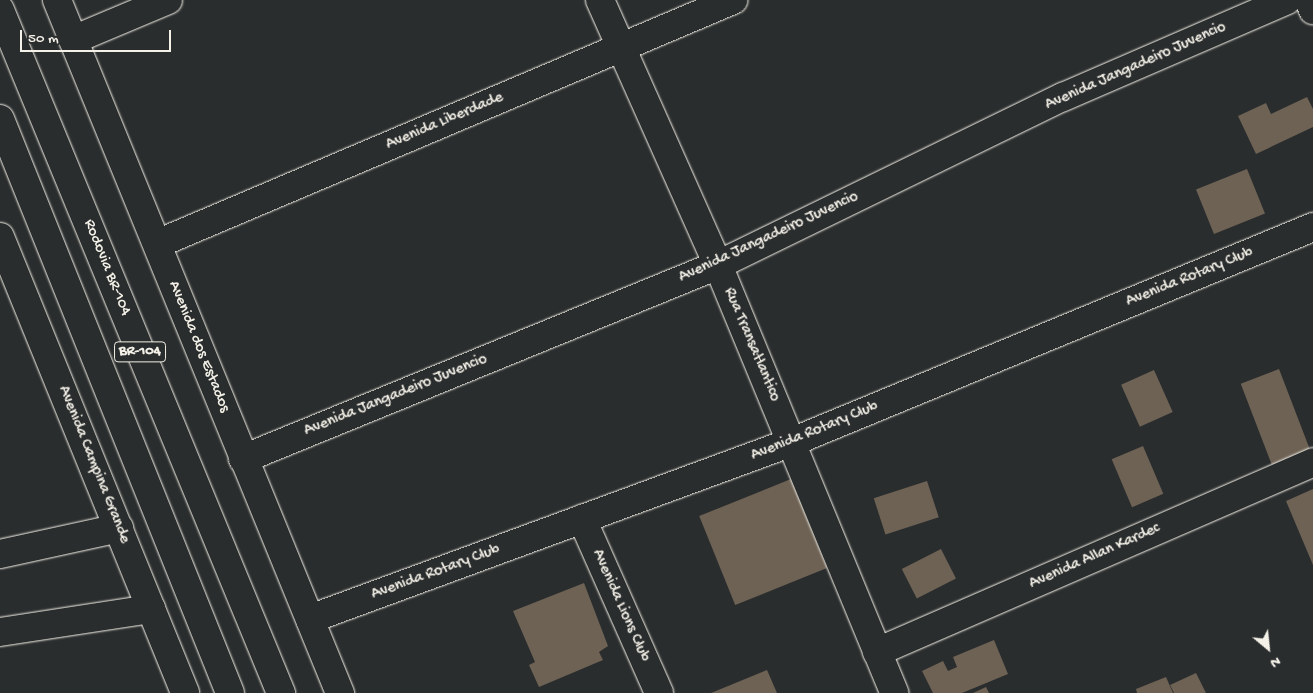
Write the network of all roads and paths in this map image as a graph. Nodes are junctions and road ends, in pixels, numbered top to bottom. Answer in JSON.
{"nodes":[{"id":1,"x":57,"y":0,"type":"edge"},
{"id":2,"x":168,"y":0,"type":"edge"},
{"id":3,"x":600,"y":0,"type":"edge"},
{"id":4,"x":733,"y":0,"type":"edge"},
{"id":5,"x":1287,"y":0,"type":"edge"},
{"id":6,"x":1309,"y":0,"type":"edge"},
{"id":7,"x":0,"y":10,"type":"edge"},
{"id":8,"x":1313,"y":10,"type":"edge"},
{"id":9,"x":73,"y":40,"type":"junction"},
{"id":10,"x":622,"y":47,"type":"junction"},
{"id":11,"x":0,"y":119,"type":"edge"},
{"id":12,"x":1313,"y":227,"type":"edge"},
{"id":13,"x":0,"y":236,"type":"edge"},
{"id":14,"x":157,"y":244,"type":"junction"},
{"id":15,"x":718,"y":264,"type":"junction"},
{"id":16,"x":792,"y":442,"type":"junction"},
{"id":17,"x":243,"y":460,"type":"junction"},
{"id":18,"x":1313,"y":462,"type":"edge"},
{"id":19,"x":582,"y":520,"type":"junction"},
{"id":20,"x":119,"y":528,"type":"junction"},
{"id":21,"x":0,"y":554,"type":"edge"},
{"id":22,"x":150,"y":609,"type":"junction"},
{"id":23,"x":310,"y":619,"type":"junction"},
{"id":24,"x":0,"y":632,"type":"edge"},
{"id":25,"x":877,"y":652,"type":"junction"},
{"id":26,"x":185,"y":693,"type":"edge"},
{"id":27,"x":230,"y":693,"type":"edge"},
{"id":28,"x":281,"y":693,"type":"edge"},
{"id":29,"x":340,"y":693,"type":"edge"},
{"id":30,"x":659,"y":693,"type":"edge"},
{"id":31,"x":894,"y":693,"type":"edge"}],
"edges":[{"from":1,"to":9,"type":"main road","name":"Avenida dos Estados"},
{"from":2,"to":9,"type":"main road"},
{"from":3,"to":10,"type":"main road","name":"Rua Transatlantico"},
{"from":4,"to":10,"type":"main road","name":"Avenida Liberdade"},
{"from":5,"to":15,"type":"main road","name":"Avenida Jangadeiro Juvencio"},
{"from":6,"to":8,"type":"main road"},
{"from":7,"to":28,"type":"main road","name":"Rodovia BR-104","number":"BR-104"},
{"from":9,"to":14,"type":"main road","name":"Avenida dos Estados"},
{"from":10,"to":14,"type":"main road","name":"Avenida Liberdade"},
{"from":10,"to":15,"type":"main road","name":"Rua Transatlantico"},
{"from":11,"to":27,"type":"main road","number":"BR-104"},
{"from":12,"to":16,"type":"main road","name":"Avenida Rotary Club"},
{"from":13,"to":20,"type":"main road","name":"Avenida Campina Grande"},
{"from":14,"to":17,"type":"main road","name":"Avenida dos Estados"},
{"from":15,"to":16,"type":"main road","name":"Rua Transatlantico"},
{"from":15,"to":17,"type":"main road","name":"Avenida Jangadeiro Juvencio"},
{"from":16,"to":19,"type":"main road","name":"Avenida Rotary Club"},
{"from":16,"to":25,"type":"main road","name":"Rua Transatlantico"},
{"from":17,"to":23,"type":"main road","name":"Avenida dos Estados"},
{"from":18,"to":25,"type":"main road","name":"Avenida Allan Kardec"},
{"from":19,"to":23,"type":"main road","name":"Avenida Rotary Club"},
{"from":19,"to":30,"type":"main road","name":"Avenida Lions Club"},
{"from":20,"to":21,"type":"main road"},
{"from":20,"to":22,"type":"main road","name":"Avenida Campina Grande"},
{"from":22,"to":24,"type":"main road"},
{"from":22,"to":26,"type":"main road","name":"Avenida Campina Grande"},
{"from":23,"to":29,"type":"main road","name":"Avenida dos Estados"},
{"from":25,"to":31,"type":"main road","name":"Rua Transatlantico"}]}
